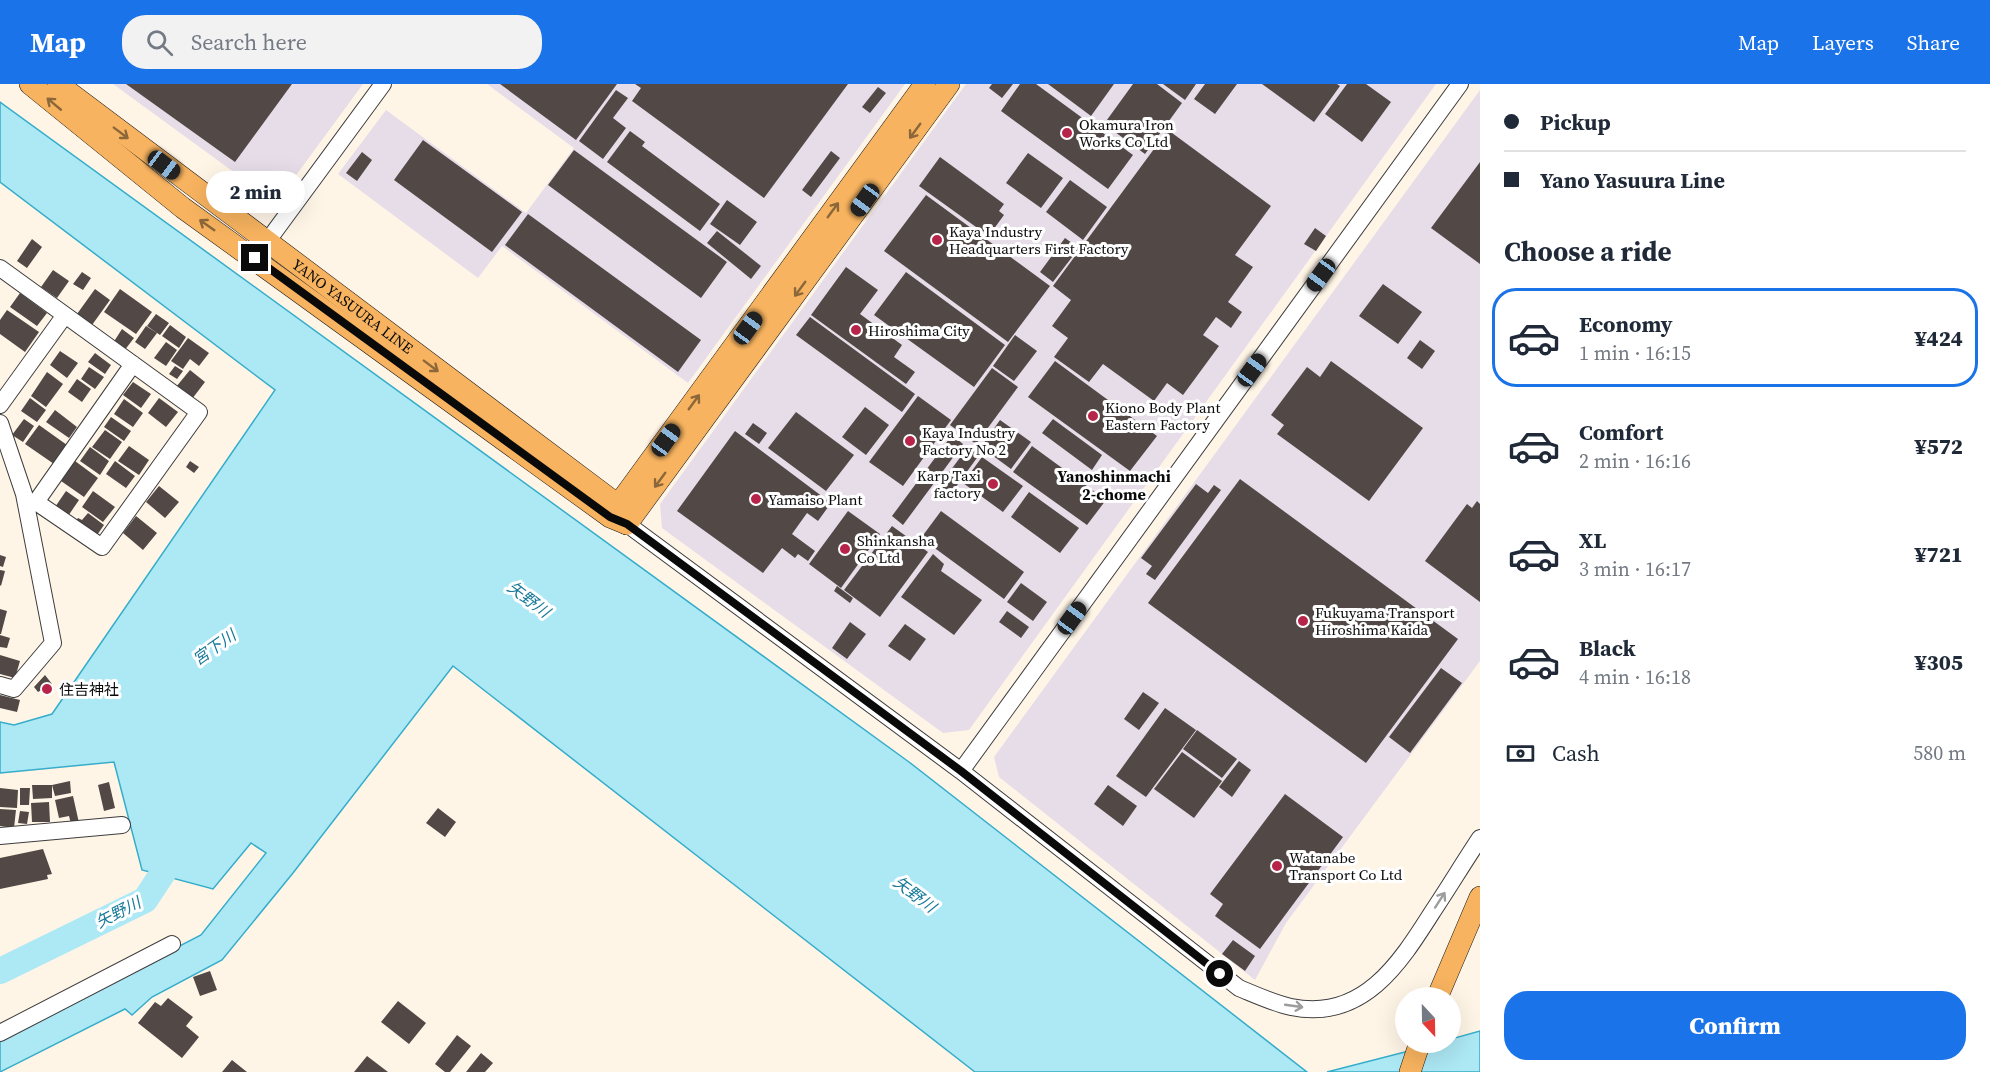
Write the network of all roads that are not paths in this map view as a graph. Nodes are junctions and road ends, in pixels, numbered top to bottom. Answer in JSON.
{"nodes":[{"id":1,"x":30,"y":84,"type":"edge"},
{"id":2,"x":58,"y":84,"type":"edge"},
{"id":3,"x":383,"y":84,"type":"edge"},
{"id":4,"x":925,"y":84,"type":"edge"},
{"id":5,"x":949,"y":84,"type":"edge"},
{"id":6,"x":1460,"y":84,"type":"edge"},
{"id":7,"x":261,"y":251,"type":"junction"},
{"id":8,"x":0,"y":268,"type":"edge"},
{"id":9,"x":64,"y":315,"type":"junction"},
{"id":10,"x":133,"y":364,"type":"junction"},
{"id":11,"x":0,"y":405,"type":"edge"},
{"id":12,"x":0,"y":423,"type":"edge"},
{"id":13,"x":31,"y":503,"type":"junction"},
{"id":14,"x":618,"y":516,"type":"junction"},
{"id":15,"x":0,"y":685,"type":"edge"},
{"id":16,"x":961,"y":771,"type":"junction"},
{"id":17,"x":122,"y":825,"type":"dead end"},
{"id":18,"x":0,"y":836,"type":"edge"},
{"id":19,"x":1480,"y":838,"type":"edge"},
{"id":20,"x":1480,"y":897,"type":"edge"},
{"id":21,"x":172,"y":944,"type":"dead end"},
{"id":22,"x":1442,"y":987,"type":"edge"},
{"id":23,"x":0,"y":1033,"type":"edge"},
{"id":24,"x":1416,"y":1053,"type":"edge"},
{"id":25,"x":1410,"y":1072,"type":"edge"}],
"edges":[{"from":7,"to":1,"type":"main road","name":"YANO YASUURA LINE","one_way":true},
{"from":2,"to":7,"type":"main road","name":"YANO YASUURA LINE","one_way":true},
{"from":3,"to":7,"type":"street"},
{"from":14,"to":4,"type":"main road","one_way":true},
{"from":5,"to":14,"type":"main road","one_way":true},
{"from":6,"to":16,"type":"street"},
{"from":7,"to":14,"type":"main road","name":"YANO YASUURA LINE"},
{"from":8,"to":9,"type":"street"},
{"from":9,"to":10,"type":"street"},
{"from":9,"to":11,"type":"street"},
{"from":10,"to":13,"type":"street"},
{"from":10,"to":13,"type":"street"},
{"from":12,"to":13,"type":"street"},
{"from":13,"to":15,"type":"street"},
{"from":14,"to":16,"type":"street"},
{"from":16,"to":19,"type":"street","one_way":true},
{"from":17,"to":18,"type":"street"},
{"from":20,"to":22,"type":"main road"},
{"from":21,"to":23,"type":"street"},
{"from":24,"to":25,"type":"main road"}]}
